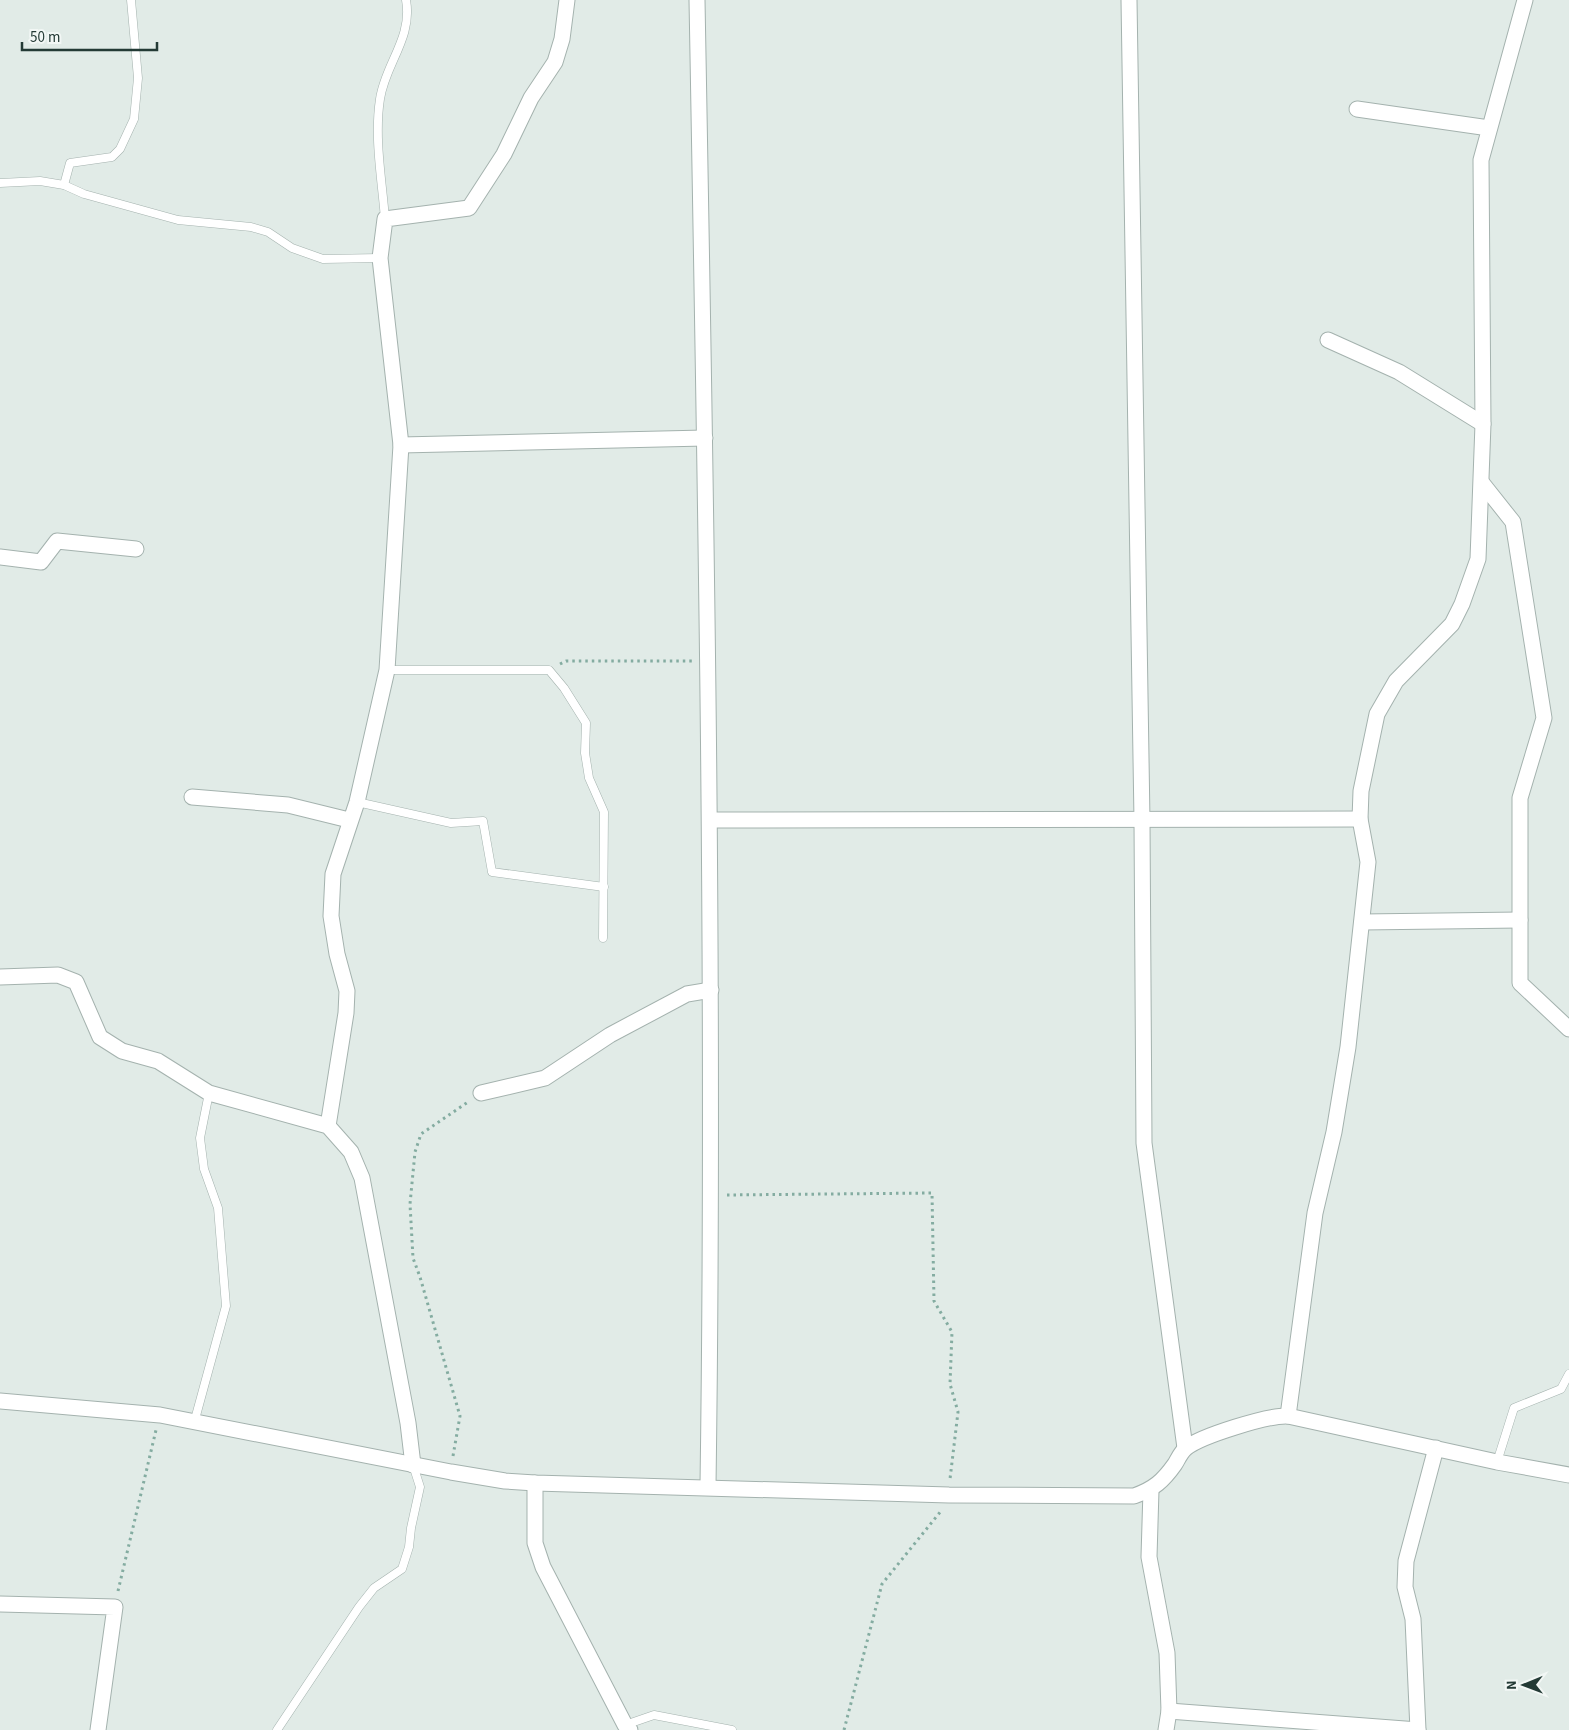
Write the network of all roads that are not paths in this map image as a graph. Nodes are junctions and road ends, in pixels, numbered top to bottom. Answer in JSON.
{"nodes":[{"id":1,"x":131,"y":0,"type":"edge"},
{"id":2,"x":406,"y":0,"type":"edge"},
{"id":3,"x":567,"y":0,"type":"edge"},
{"id":4,"x":698,"y":0,"type":"edge"},
{"id":5,"x":1129,"y":0,"type":"edge"},
{"id":6,"x":1525,"y":0,"type":"edge"},
{"id":7,"x":1357,"y":109,"type":"dead end"},
{"id":8,"x":1489,"y":128,"type":"junction"},
{"id":9,"x":0,"y":183,"type":"edge"},
{"id":10,"x":64,"y":185,"type":"junction"},
{"id":11,"x":385,"y":219,"type":"junction"},
{"id":12,"x":380,"y":258,"type":"junction"},
{"id":13,"x":1328,"y":340,"type":"dead end"},
{"id":14,"x":1483,"y":424,"type":"junction"},
{"id":15,"x":705,"y":438,"type":"junction"},
{"id":16,"x":402,"y":445,"type":"junction"},
{"id":17,"x":1482,"y":483,"type":"junction"},
{"id":18,"x":136,"y":549,"type":"dead end"},
{"id":19,"x":0,"y":557,"type":"edge"},
{"id":20,"x":387,"y":670,"type":"junction"},
{"id":21,"x":192,"y":797,"type":"dead end"},
{"id":22,"x":357,"y":802,"type":"junction"},
{"id":23,"x":1360,"y":819,"type":"junction"},
{"id":24,"x":350,"y":820,"type":"junction"},
{"id":25,"x":711,"y":820,"type":"junction"},
{"id":26,"x":1142,"y":820,"type":"junction"},
{"id":27,"x":604,"y":887,"type":"junction"},
{"id":28,"x":1520,"y":920,"type":"junction"},
{"id":29,"x":1362,"y":922,"type":"junction"},
{"id":30,"x":603,"y":938,"type":"dead end"},
{"id":31,"x":0,"y":976,"type":"edge"},
{"id":32,"x":711,"y":990,"type":"junction"},
{"id":33,"x":1569,"y":1029,"type":"edge"},
{"id":34,"x":209,"y":1093,"type":"junction"},
{"id":35,"x":481,"y":1093,"type":"road end"},
{"id":36,"x":328,"y":1126,"type":"junction"},
{"id":37,"x":1569,"y":1374,"type":"edge"},
{"id":38,"x":0,"y":1402,"type":"edge"},
{"id":39,"x":1288,"y":1416,"type":"junction"},
{"id":40,"x":194,"y":1424,"type":"junction"},
{"id":41,"x":1185,"y":1448,"type":"junction"},
{"id":42,"x":1436,"y":1448,"type":"junction"},
{"id":43,"x":1497,"y":1462,"type":"junction"},
{"id":44,"x":413,"y":1465,"type":"junction"},
{"id":45,"x":1569,"y":1474,"type":"edge"},
{"id":46,"x":535,"y":1483,"type":"junction"},
{"id":47,"x":708,"y":1486,"type":"junction"},
{"id":48,"x":1151,"y":1490,"type":"junction"},
{"id":49,"x":0,"y":1604,"type":"edge"},
{"id":50,"x":1168,"y":1711,"type":"junction"},
{"id":51,"x":627,"y":1727,"type":"edge"},
{"id":52,"x":98,"y":1730,"type":"edge"},
{"id":53,"x":277,"y":1730,"type":"edge"},
{"id":54,"x":732,"y":1730,"type":"edge"},
{"id":55,"x":1166,"y":1730,"type":"edge"},
{"id":56,"x":1418,"y":1730,"type":"edge"}],
"edges":[{"from":1,"to":10,"type":"lane"},
{"from":2,"to":11,"type":"lane"},
{"from":3,"to":11,"type":"street"},
{"from":4,"to":15,"type":"street"},
{"from":5,"to":26,"type":"street"},
{"from":6,"to":8,"type":"street"},
{"from":7,"to":8,"type":"street"},
{"from":8,"to":14,"type":"street"},
{"from":9,"to":10,"type":"lane"},
{"from":10,"to":12,"type":"lane"},
{"from":11,"to":12,"type":"street"},
{"from":12,"to":16,"type":"street"},
{"from":13,"to":14,"type":"street"},
{"from":14,"to":17,"type":"street"},
{"from":15,"to":16,"type":"street"},
{"from":15,"to":25,"type":"street"},
{"from":16,"to":20,"type":"street"},
{"from":17,"to":23,"type":"street"},
{"from":17,"to":28,"type":"street"},
{"from":18,"to":19,"type":"street"},
{"from":20,"to":22,"type":"street"},
{"from":20,"to":27,"type":"lane"},
{"from":21,"to":24,"type":"street"},
{"from":22,"to":24,"type":"street"},
{"from":22,"to":27,"type":"lane"},
{"from":23,"to":26,"type":"street"},
{"from":23,"to":29,"type":"street"},
{"from":24,"to":36,"type":"street"},
{"from":25,"to":26,"type":"street"},
{"from":25,"to":32,"type":"street"},
{"from":26,"to":41,"type":"street"},
{"from":27,"to":30,"type":"lane"},
{"from":28,"to":29,"type":"street"},
{"from":28,"to":33,"type":"street"},
{"from":29,"to":39,"type":"street"},
{"from":31,"to":34,"type":"street"},
{"from":32,"to":35,"type":"street"},
{"from":32,"to":47,"type":"street"},
{"from":34,"to":36,"type":"street"},
{"from":34,"to":40,"type":"lane"},
{"from":36,"to":44,"type":"street"},
{"from":37,"to":43,"type":"lane"},
{"from":38,"to":40,"type":"street"},
{"from":39,"to":41,"type":"street"},
{"from":39,"to":42,"type":"street"},
{"from":40,"to":44,"type":"street"},
{"from":41,"to":48,"type":"street"},
{"from":42,"to":43,"type":"street"},
{"from":42,"to":56,"type":"street"},
{"from":43,"to":45,"type":"street"},
{"from":44,"to":46,"type":"street"},
{"from":44,"to":53,"type":"lane"},
{"from":46,"to":47,"type":"street"},
{"from":46,"to":51,"type":"street"},
{"from":47,"to":48,"type":"street"},
{"from":48,"to":50,"type":"street"},
{"from":49,"to":52,"type":"street"},
{"from":50,"to":55,"type":"street"},
{"from":50,"to":56,"type":"street"},
{"from":51,"to":54,"type":"lane"}]}
